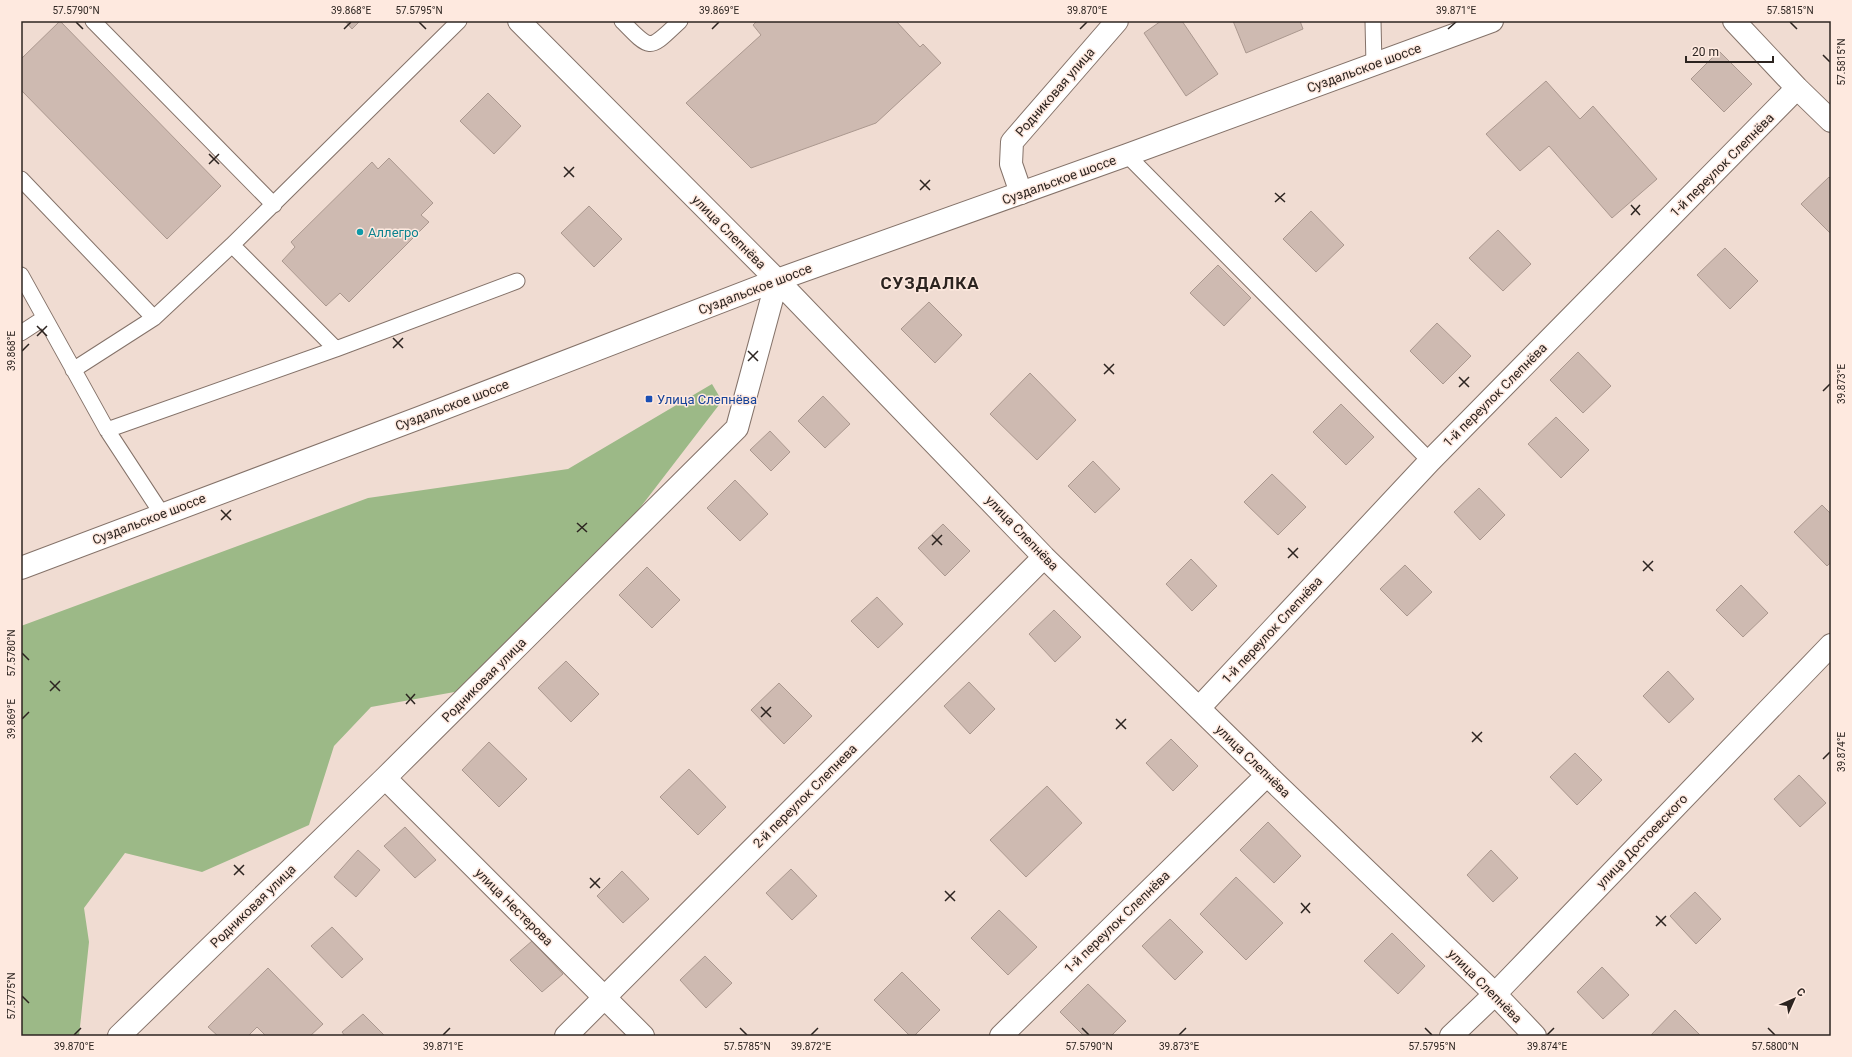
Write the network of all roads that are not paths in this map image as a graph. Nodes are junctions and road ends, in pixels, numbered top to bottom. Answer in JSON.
{"nodes":[{"id":1,"x":93,"y":21,"type":"edge"},
{"id":2,"x":459,"y":21,"type":"edge"},
{"id":3,"x":519,"y":21,"type":"edge"},
{"id":4,"x":622,"y":21,"type":"edge"},
{"id":5,"x":680,"y":21,"type":"edge"},
{"id":6,"x":1117,"y":21,"type":"edge"},
{"id":7,"x":1373,"y":21,"type":"edge"},
{"id":8,"x":1492,"y":21,"type":"edge"},
{"id":9,"x":1734,"y":21,"type":"edge"},
{"id":10,"x":1374,"y":64,"type":"junction"},
{"id":11,"x":1797,"y":88,"type":"junction"},
{"id":12,"x":1831,"y":121,"type":"edge"},
{"id":13,"x":1128,"y":155,"type":"junction"},
{"id":14,"x":21,"y":179,"type":"edge"},
{"id":15,"x":1021,"y":193,"type":"junction"},
{"id":16,"x":274,"y":205,"type":"junction"},
{"id":17,"x":232,"y":245,"type":"junction"},
{"id":18,"x":21,"y":275,"type":"edge"},
{"id":19,"x":777,"y":280,"type":"junction"},
{"id":20,"x":517,"y":281,"type":"dead end"},
{"id":21,"x":44,"y":318,"type":"junction"},
{"id":22,"x":154,"y":318,"type":"junction"},
{"id":23,"x":21,"y":333,"type":"edge"},
{"id":24,"x":336,"y":349,"type":"junction"},
{"id":25,"x":73,"y":370,"type":"junction"},
{"id":26,"x":107,"y":430,"type":"junction"},
{"id":27,"x":1430,"y":461,"type":"junction"},
{"id":28,"x":162,"y":514,"type":"junction"},
{"id":29,"x":1044,"y":557,"type":"junction"},
{"id":30,"x":21,"y":568,"type":"edge"},
{"id":31,"x":1831,"y":645,"type":"edge"},
{"id":32,"x":1199,"y":708,"type":"junction"},
{"id":33,"x":1267,"y":775,"type":"junction"},
{"id":34,"x":385,"y":778,"type":"junction"},
{"id":35,"x":1495,"y":994,"type":"junction"},
{"id":36,"x":604,"y":997,"type":"junction"},
{"id":37,"x":119,"y":1036,"type":"edge"},
{"id":38,"x":566,"y":1036,"type":"edge"},
{"id":39,"x":643,"y":1036,"type":"edge"},
{"id":40,"x":1001,"y":1036,"type":"edge"},
{"id":41,"x":1451,"y":1036,"type":"edge"},
{"id":42,"x":1535,"y":1036,"type":"edge"}],
"edges":[{"from":1,"to":16,"type":"lane"},
{"from":2,"to":16,"type":"lane"},
{"from":3,"to":19,"type":"street","name":"улица Слепнёва"},
{"from":4,"to":5,"type":"lane"},
{"from":6,"to":15,"type":"street","name":"Родниковая улица"},
{"from":7,"to":10,"type":"lane"},
{"from":8,"to":10,"type":"street","name":"Суздальское шоссе"},
{"from":9,"to":11,"type":"street"},
{"from":10,"to":13,"type":"street","name":"Суздальское шоссе"},
{"from":11,"to":12,"type":"street"},
{"from":11,"to":27,"type":"street","name":"1-й переулок Слепнёва"},
{"from":13,"to":15,"type":"street","name":"Суздальское шоссе"},
{"from":13,"to":27,"type":"lane"},
{"from":14,"to":22,"type":"lane"},
{"from":15,"to":19,"type":"street","name":"Суздальское шоссе"},
{"from":16,"to":17,"type":"lane"},
{"from":17,"to":22,"type":"lane"},
{"from":17,"to":24,"type":"lane"},
{"from":18,"to":21,"type":"lane"},
{"from":19,"to":28,"type":"street","name":"Суздальское шоссе"},
{"from":19,"to":29,"type":"street","name":"улица Слепнёва"},
{"from":19,"to":34,"type":"street","name":"Родниковая улица"},
{"from":20,"to":24,"type":"lane"},
{"from":21,"to":23,"type":"lane"},
{"from":21,"to":25,"type":"lane"},
{"from":22,"to":25,"type":"lane"},
{"from":24,"to":26,"type":"lane"},
{"from":25,"to":26,"type":"lane"},
{"from":26,"to":28,"type":"lane"},
{"from":27,"to":32,"type":"street","name":"1-й переулок Слепнёва"},
{"from":28,"to":30,"type":"street","name":"Суздальское шоссе"},
{"from":29,"to":32,"type":"street","name":"улица Слепнёва"},
{"from":29,"to":36,"type":"street","name":"2-й переулок Слепнева"},
{"from":31,"to":35,"type":"street","name":"улица Достоевского"},
{"from":32,"to":33,"type":"street","name":"улица Слепнёва"},
{"from":33,"to":35,"type":"street","name":"улица Слепнёва"},
{"from":33,"to":40,"type":"street","name":"1-й переулок Слепнёва"},
{"from":34,"to":36,"type":"street","name":"улица Нестерова"},
{"from":34,"to":37,"type":"street","name":"Родниковая улица"},
{"from":35,"to":41,"type":"street","name":"улица Достоевского"},
{"from":35,"to":42,"type":"street","name":"улица Слепнёва"},
{"from":36,"to":38,"type":"street","name":"2-й переулок Слепнева"},
{"from":36,"to":39,"type":"street","name":"улица Нестерова"}]}
